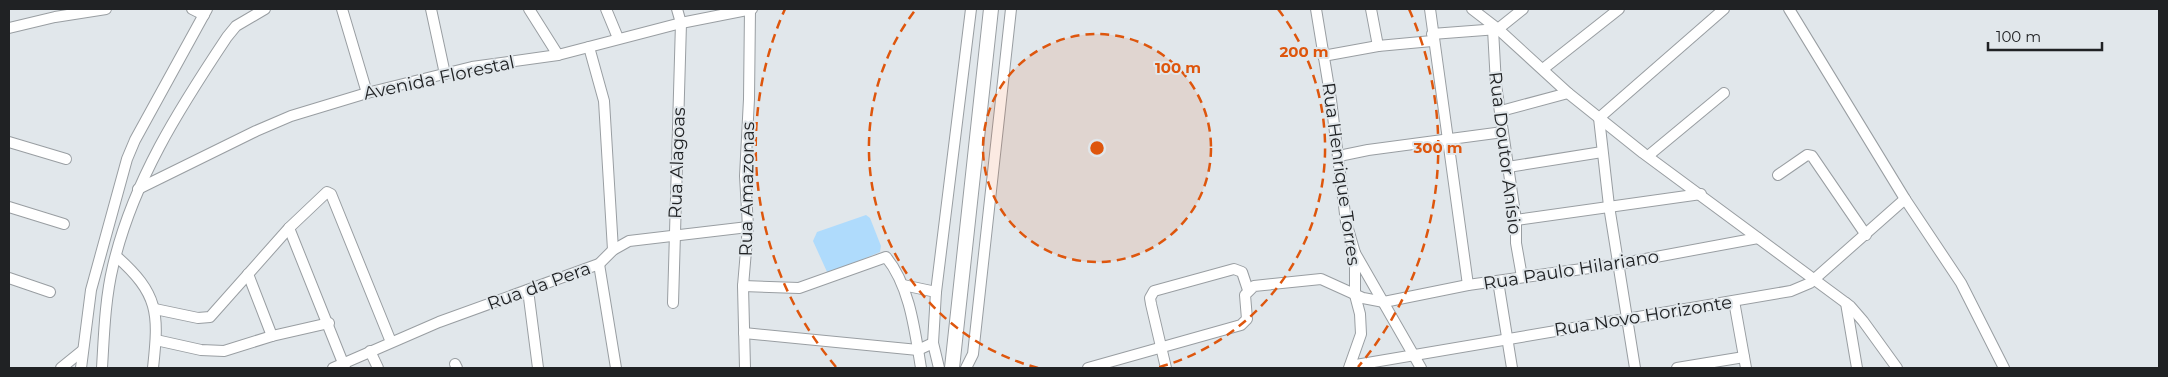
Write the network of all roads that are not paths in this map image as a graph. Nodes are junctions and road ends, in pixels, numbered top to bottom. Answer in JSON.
{"nodes":[{"id":1,"x":106,"y":9,"type":"edge"},
{"id":2,"x":192,"y":9,"type":"edge"},
{"id":3,"x":265,"y":9,"type":"edge"},
{"id":4,"x":342,"y":9,"type":"edge"},
{"id":5,"x":431,"y":9,"type":"edge"},
{"id":6,"x":529,"y":9,"type":"edge"},
{"id":7,"x":606,"y":9,"type":"edge"},
{"id":8,"x":676,"y":9,"type":"edge"},
{"id":9,"x":751,"y":9,"type":"edge"},
{"id":10,"x":971,"y":9,"type":"edge"},
{"id":11,"x":992,"y":9,"type":"edge"},
{"id":12,"x":1011,"y":9,"type":"edge"},
{"id":13,"x":1316,"y":9,"type":"edge"},
{"id":14,"x":1370,"y":9,"type":"edge"},
{"id":15,"x":1430,"y":9,"type":"edge"},
{"id":16,"x":1472,"y":9,"type":"edge"},
{"id":17,"x":1523,"y":9,"type":"edge"},
{"id":18,"x":1619,"y":9,"type":"edge"},
{"id":19,"x":1724,"y":9,"type":"edge"},
{"id":20,"x":1789,"y":9,"type":"edge"},
{"id":21,"x":206,"y":12,"type":"edge"},
{"id":22,"x":681,"y":23,"type":"junction"},
{"id":23,"x":9,"y":28,"type":"edge"},
{"id":24,"x":1495,"y":29,"type":"junction"},
{"id":25,"x":1432,"y":37,"type":"junction"},
{"id":26,"x":618,"y":38,"type":"junction"},
{"id":27,"x":1378,"y":46,"type":"junction"},
{"id":28,"x":589,"y":47,"type":"junction"},
{"id":29,"x":558,"y":55,"type":"junction"},
{"id":30,"x":1323,"y":56,"type":"junction"},
{"id":31,"x":1543,"y":69,"type":"junction"},
{"id":32,"x":445,"y":74,"type":"junction"},
{"id":33,"x":367,"y":93,"type":"junction"},
{"id":34,"x":1568,"y":93,"type":"junction"},
{"id":35,"x":1724,"y":93,"type":"dead end"},
{"id":36,"x":1501,"y":111,"type":"junction"},
{"id":37,"x":1600,"y":118,"type":"junction"},
{"id":38,"x":1502,"y":132,"type":"junction"},
{"id":39,"x":1448,"y":140,"type":"junction"},
{"id":40,"x":9,"y":142,"type":"edge"},
{"id":41,"x":1602,"y":152,"type":"junction"},
{"id":42,"x":1339,"y":156,"type":"junction"},
{"id":43,"x":1648,"y":156,"type":"junction"},
{"id":44,"x":66,"y":158,"type":"dead end"},
{"id":45,"x":1508,"y":167,"type":"junction"},
{"id":46,"x":1778,"y":175,"type":"dead end"},
{"id":47,"x":138,"y":189,"type":"junction"},
{"id":48,"x":1701,"y":194,"type":"junction"},
{"id":49,"x":1906,"y":200,"type":"junction"},
{"id":50,"x":1609,"y":206,"type":"junction"},
{"id":51,"x":9,"y":207,"type":"edge"},
{"id":52,"x":1516,"y":220,"type":"junction"},
{"id":53,"x":64,"y":224,"type":"dead end"},
{"id":54,"x":748,"y":227,"type":"junction"},
{"id":55,"x":289,"y":228,"type":"junction"},
{"id":56,"x":675,"y":234,"type":"junction"},
{"id":57,"x":1866,"y":235,"type":"junction"},
{"id":58,"x":1758,"y":238,"type":"junction"},
{"id":59,"x":613,"y":250,"type":"junction"},
{"id":60,"x":1355,"y":253,"type":"junction"},
{"id":61,"x":116,"y":256,"type":"junction"},
{"id":62,"x":599,"y":264,"type":"junction"},
{"id":63,"x":1618,"y":264,"type":"junction"},
{"id":64,"x":112,"y":267,"type":"junction"},
{"id":65,"x":248,"y":274,"type":"junction"},
{"id":66,"x":1522,"y":277,"type":"junction"},
{"id":67,"x":9,"y":278,"type":"edge"},
{"id":68,"x":1813,"y":280,"type":"junction"},
{"id":69,"x":1498,"y":281,"type":"junction"},
{"id":70,"x":1468,"y":285,"type":"junction"},
{"id":71,"x":743,"y":286,"type":"junction"},
{"id":72,"x":903,"y":286,"type":"junction"},
{"id":73,"x":91,"y":290,"type":"junction"},
{"id":74,"x":528,"y":290,"type":"junction"},
{"id":75,"x":1248,"y":290,"type":"junction"},
{"id":76,"x":50,"y":292,"type":"dead end"},
{"id":77,"x":936,"y":292,"type":"junction"},
{"id":78,"x":1355,"y":295,"type":"junction"},
{"id":79,"x":1734,"y":301,"type":"junction"},
{"id":80,"x":1384,"y":302,"type":"junction"},
{"id":81,"x":673,"y":303,"type":"dead end"},
{"id":82,"x":1846,"y":303,"type":"junction"},
{"id":83,"x":154,"y":309,"type":"junction"},
{"id":84,"x":1626,"y":317,"type":"junction"},
{"id":85,"x":329,"y":323,"type":"junction"},
{"id":86,"x":744,"y":334,"type":"junction"},
{"id":87,"x":272,"y":336,"type":"junction"},
{"id":88,"x":1508,"y":338,"type":"junction"},
{"id":89,"x":156,"y":340,"type":"junction"},
{"id":90,"x":391,"y":342,"type":"junction"},
{"id":91,"x":933,"y":343,"type":"junction"},
{"id":92,"x":1163,"y":348,"type":"junction"},
{"id":93,"x":918,"y":350,"type":"junction"},
{"id":94,"x":82,"y":351,"type":"junction"},
{"id":95,"x":370,"y":351,"type":"junction"},
{"id":96,"x":973,"y":354,"type":"junction"},
{"id":97,"x":1412,"y":354,"type":"junction"},
{"id":98,"x":1400,"y":357,"type":"junction"},
{"id":99,"x":1744,"y":357,"type":"junction"},
{"id":100,"x":344,"y":366,"type":"edge"},
{"id":101,"x":1349,"y":367,"type":"edge"},
{"id":102,"x":61,"y":368,"type":"edge"},
{"id":103,"x":81,"y":368,"type":"edge"},
{"id":104,"x":102,"y":368,"type":"edge"},
{"id":105,"x":152,"y":368,"type":"edge"},
{"id":106,"x":333,"y":368,"type":"edge"},
{"id":107,"x":378,"y":368,"type":"edge"},
{"id":108,"x":538,"y":368,"type":"edge"},
{"id":109,"x":616,"y":368,"type":"edge"},
{"id":110,"x":745,"y":368,"type":"edge"},
{"id":111,"x":921,"y":368,"type":"edge"},
{"id":112,"x":939,"y":368,"type":"edge"},
{"id":113,"x":952,"y":368,"type":"edge"},
{"id":114,"x":966,"y":368,"type":"edge"},
{"id":115,"x":971,"y":368,"type":"edge"},
{"id":116,"x":1088,"y":368,"type":"edge"},
{"id":117,"x":1166,"y":368,"type":"edge"},
{"id":118,"x":1401,"y":368,"type":"edge"},
{"id":119,"x":1421,"y":368,"type":"edge"},
{"id":120,"x":1512,"y":368,"type":"edge"},
{"id":121,"x":1635,"y":368,"type":"edge"},
{"id":122,"x":1677,"y":368,"type":"edge"},
{"id":123,"x":1746,"y":368,"type":"edge"},
{"id":124,"x":1856,"y":368,"type":"edge"},
{"id":125,"x":1897,"y":368,"type":"edge"},
{"id":126,"x":2004,"y":368,"type":"edge"}],
"edges":[{"from":1,"to":23,"type":"street"},
{"from":2,"to":21,"type":"street"},
{"from":3,"to":47,"type":"street"},
{"from":4,"to":33,"type":"street"},
{"from":5,"to":32,"type":"street"},
{"from":6,"to":29,"type":"street"},
{"from":7,"to":26,"type":"street"},
{"from":8,"to":22,"type":"street"},
{"from":9,"to":22,"type":"street","name":"Avenida Florestal"},
{"from":9,"to":54,"type":"street","name":"Rua Amazonas"},
{"from":10,"to":77,"type":"street"},
{"from":11,"to":113,"type":"highway"},
{"from":12,"to":96,"type":"street"},
{"from":13,"to":30,"type":"street","name":"Rua Henrique Torres"},
{"from":14,"to":27,"type":"street"},
{"from":15,"to":25,"type":"street"},
{"from":16,"to":24,"type":"street"},
{"from":17,"to":24,"type":"street"},
{"from":18,"to":31,"type":"street"},
{"from":19,"to":37,"type":"street"},
{"from":20,"to":49,"type":"street"},
{"from":21,"to":73,"type":"street"},
{"from":22,"to":26,"type":"street","name":"Avenida Florestal"},
{"from":22,"to":56,"type":"street","name":"Rua Alagoas"},
{"from":24,"to":25,"type":"street"},
{"from":24,"to":31,"type":"street"},
{"from":24,"to":36,"type":"street","name":"Rua Doutor Anísio"},
{"from":25,"to":27,"type":"street"},
{"from":25,"to":39,"type":"street"},
{"from":26,"to":28,"type":"street","name":"Avenida Florestal"},
{"from":27,"to":30,"type":"street"},
{"from":28,"to":29,"type":"street","name":"Avenida Florestal"},
{"from":28,"to":59,"type":"street"},
{"from":29,"to":32,"type":"street","name":"Avenida Florestal"},
{"from":30,"to":42,"type":"street","name":"Rua Henrique Torres"},
{"from":31,"to":34,"type":"street"},
{"from":32,"to":33,"type":"street","name":"Avenida Florestal"},
{"from":33,"to":47,"type":"street","name":"Avenida Florestal"},
{"from":34,"to":36,"type":"street"},
{"from":34,"to":37,"type":"street"},
{"from":35,"to":43,"type":"street"},
{"from":36,"to":38,"type":"street","name":"Rua Doutor Anísio"},
{"from":37,"to":41,"type":"street"},
{"from":37,"to":43,"type":"street"},
{"from":38,"to":39,"type":"street"},
{"from":38,"to":45,"type":"street","name":"Rua Doutor Anísio"},
{"from":39,"to":42,"type":"street"},
{"from":39,"to":70,"type":"street"},
{"from":40,"to":44,"type":"street"},
{"from":41,"to":45,"type":"street"},
{"from":41,"to":50,"type":"street"},
{"from":42,"to":60,"type":"street","name":"Rua Henrique Torres"},
{"from":43,"to":48,"type":"street"},
{"from":45,"to":52,"type":"street","name":"Rua Doutor Anísio"},
{"from":46,"to":57,"type":"street"},
{"from":47,"to":61,"type":"street"},
{"from":48,"to":50,"type":"street"},
{"from":48,"to":58,"type":"street"},
{"from":49,"to":57,"type":"street","name":"Rua Novo Horizonte"},
{"from":49,"to":126,"type":"street"},
{"from":50,"to":52,"type":"street"},
{"from":50,"to":63,"type":"street"},
{"from":51,"to":53,"type":"street"},
{"from":52,"to":66,"type":"street","name":"Rua Doutor Anísio"},
{"from":54,"to":56,"type":"street","name":"Rua da Pera"},
{"from":54,"to":71,"type":"street","name":"Rua Amazonas"},
{"from":55,"to":65,"type":"street"},
{"from":55,"to":85,"type":"street"},
{"from":55,"to":90,"type":"street"},
{"from":56,"to":59,"type":"street","name":"Rua da Pera"},
{"from":56,"to":81,"type":"street","name":"Rua Alagoas"},
{"from":57,"to":68,"type":"street","name":"Rua Novo Horizonte"},
{"from":58,"to":63,"type":"street","name":"Rua Paulo Hilariano"},
{"from":58,"to":68,"type":"street"},
{"from":59,"to":62,"type":"street","name":"Rua da Pera"},
{"from":60,"to":78,"type":"street","name":"Rua Henrique Torres"},
{"from":60,"to":80,"type":"street"},
{"from":61,"to":64,"type":"street"},
{"from":61,"to":83,"type":"street"},
{"from":62,"to":74,"type":"street","name":"Rua da Pera"},
{"from":62,"to":109,"type":"street"},
{"from":63,"to":66,"type":"street","name":"Rua Paulo Hilariano"},
{"from":63,"to":84,"type":"street"},
{"from":64,"to":73,"type":"street"},
{"from":64,"to":104,"type":"street"},
{"from":65,"to":83,"type":"street"},
{"from":65,"to":87,"type":"street"},
{"from":66,"to":69,"type":"street","name":"Rua Paulo Hilariano"},
{"from":67,"to":76,"type":"street"},
{"from":68,"to":79,"type":"street","name":"Rua Novo Horizonte"},
{"from":68,"to":82,"type":"street"},
{"from":69,"to":70,"type":"street","name":"Rua Paulo Hilariano"},
{"from":69,"to":88,"type":"street"},
{"from":70,"to":80,"type":"street","name":"Rua Paulo Hilariano"},
{"from":71,"to":72,"type":"street"},
{"from":71,"to":86,"type":"street","name":"Rua Amazonas"},
{"from":72,"to":77,"type":"street"},
{"from":72,"to":93,"type":"street"},
{"from":73,"to":94,"type":"street"},
{"from":74,"to":90,"type":"street","name":"Rua da Pera"},
{"from":74,"to":108,"type":"street"},
{"from":75,"to":78,"type":"street"},
{"from":75,"to":92,"type":"street"},
{"from":75,"to":92,"type":"street"},
{"from":77,"to":91,"type":"street"},
{"from":78,"to":80,"type":"street"},
{"from":78,"to":101,"type":"street","name":"Rua Henrique Torres"},
{"from":79,"to":84,"type":"street","name":"Rua Novo Horizonte"},
{"from":79,"to":99,"type":"street"},
{"from":80,"to":97,"type":"street"},
{"from":82,"to":124,"type":"street"},
{"from":82,"to":125,"type":"street"},
{"from":83,"to":89,"type":"street"},
{"from":84,"to":88,"type":"street","name":"Rua Novo Horizonte"},
{"from":84,"to":121,"type":"street"},
{"from":85,"to":87,"type":"street"},
{"from":85,"to":100,"type":"street"},
{"from":86,"to":93,"type":"street"},
{"from":86,"to":110,"type":"street","name":"Rua Amazonas"},
{"from":87,"to":89,"type":"street"},
{"from":88,"to":97,"type":"street","name":"Rua Novo Horizonte"},
{"from":88,"to":120,"type":"street"},
{"from":89,"to":105,"type":"street"},
{"from":90,"to":95,"type":"street","name":"Rua da Pera"},
{"from":91,"to":93,"type":"street"},
{"from":91,"to":112,"type":"street"},
{"from":92,"to":116,"type":"street"},
{"from":92,"to":117,"type":"street"},
{"from":93,"to":111,"type":"street"},
{"from":94,"to":102,"type":"street"},
{"from":94,"to":103,"type":"street"},
{"from":95,"to":100,"type":"street","name":"Rua da Pera"},
{"from":95,"to":107,"type":"street"},
{"from":96,"to":114,"type":"street"},
{"from":96,"to":115,"type":"street"},
{"from":97,"to":98,"type":"street","name":"Rua Novo Horizonte"},
{"from":97,"to":119,"type":"street"},
{"from":98,"to":101,"type":"street","name":"Rua Novo Horizonte"},
{"from":98,"to":118,"type":"street"},
{"from":99,"to":122,"type":"street"},
{"from":99,"to":123,"type":"street"},
{"from":100,"to":106,"type":"street","name":"Rua da Pera"}]}
